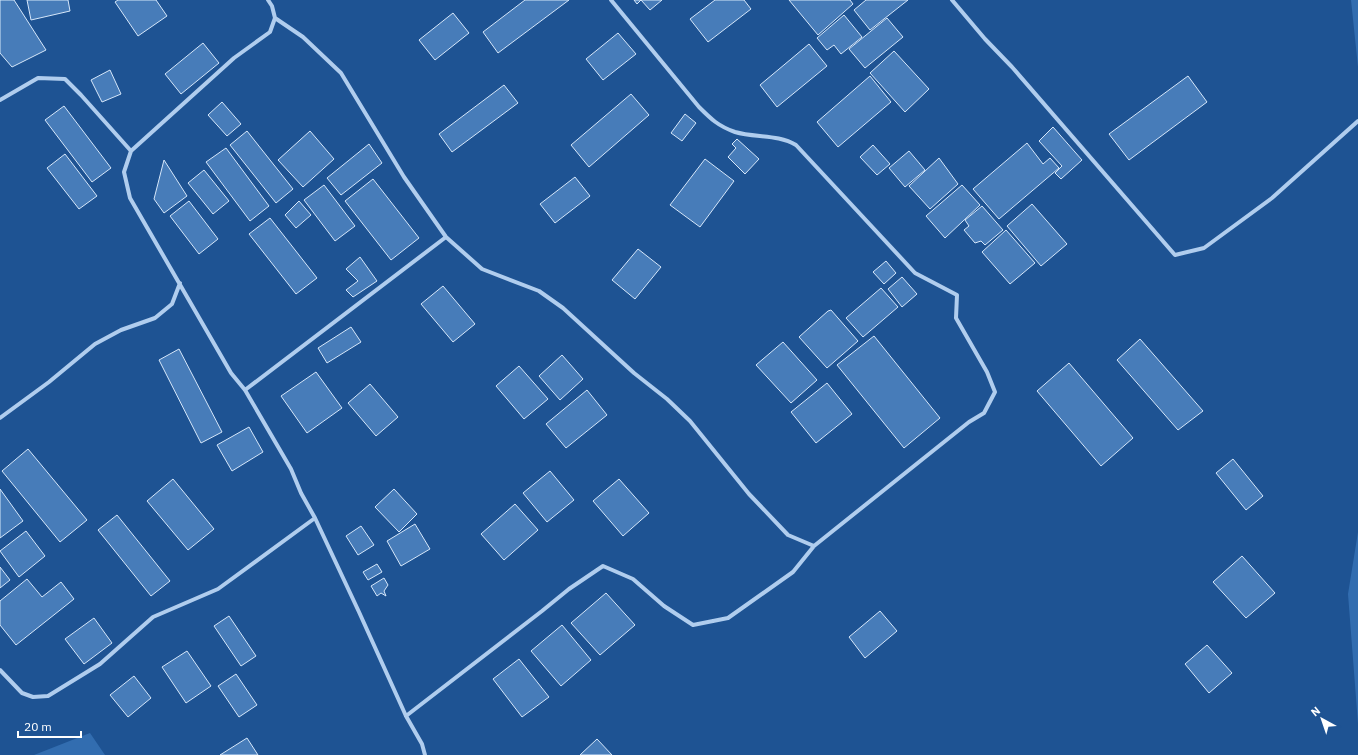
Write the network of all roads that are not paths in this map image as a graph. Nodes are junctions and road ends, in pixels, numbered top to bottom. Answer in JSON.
{"nodes":[{"id":1,"x":268,"y":0,"type":"edge"},
{"id":2,"x":610,"y":0,"type":"edge"},
{"id":3,"x":952,"y":0,"type":"edge"},
{"id":4,"x":275,"y":18,"type":"junction"},
{"id":5,"x":0,"y":100,"type":"edge"},
{"id":6,"x":1358,"y":121,"type":"edge"},
{"id":7,"x":132,"y":150,"type":"junction"},
{"id":8,"x":446,"y":237,"type":"junction"},
{"id":9,"x":180,"y":283,"type":"junction"},
{"id":10,"x":245,"y":390,"type":"junction"},
{"id":11,"x":0,"y":418,"type":"edge"},
{"id":12,"x":315,"y":518,"type":"junction"},
{"id":13,"x":814,"y":546,"type":"junction"},
{"id":14,"x":0,"y":670,"type":"edge"},
{"id":15,"x":406,"y":716,"type":"junction"},
{"id":16,"x":425,"y":755,"type":"edge"}],
"edges":[{"from":1,"to":4,"type":"street"},
{"from":2,"to":13,"type":"street"},
{"from":3,"to":6,"type":"street"},
{"from":4,"to":7,"type":"street"},
{"from":4,"to":8,"type":"street"},
{"from":5,"to":7,"type":"street"},
{"from":7,"to":9,"type":"street"},
{"from":8,"to":10,"type":"street"},
{"from":8,"to":13,"type":"street"},
{"from":9,"to":10,"type":"street"},
{"from":9,"to":11,"type":"street"},
{"from":10,"to":12,"type":"street"},
{"from":12,"to":14,"type":"street"},
{"from":12,"to":15,"type":"street"},
{"from":13,"to":15,"type":"street"},
{"from":15,"to":16,"type":"street"}]}
